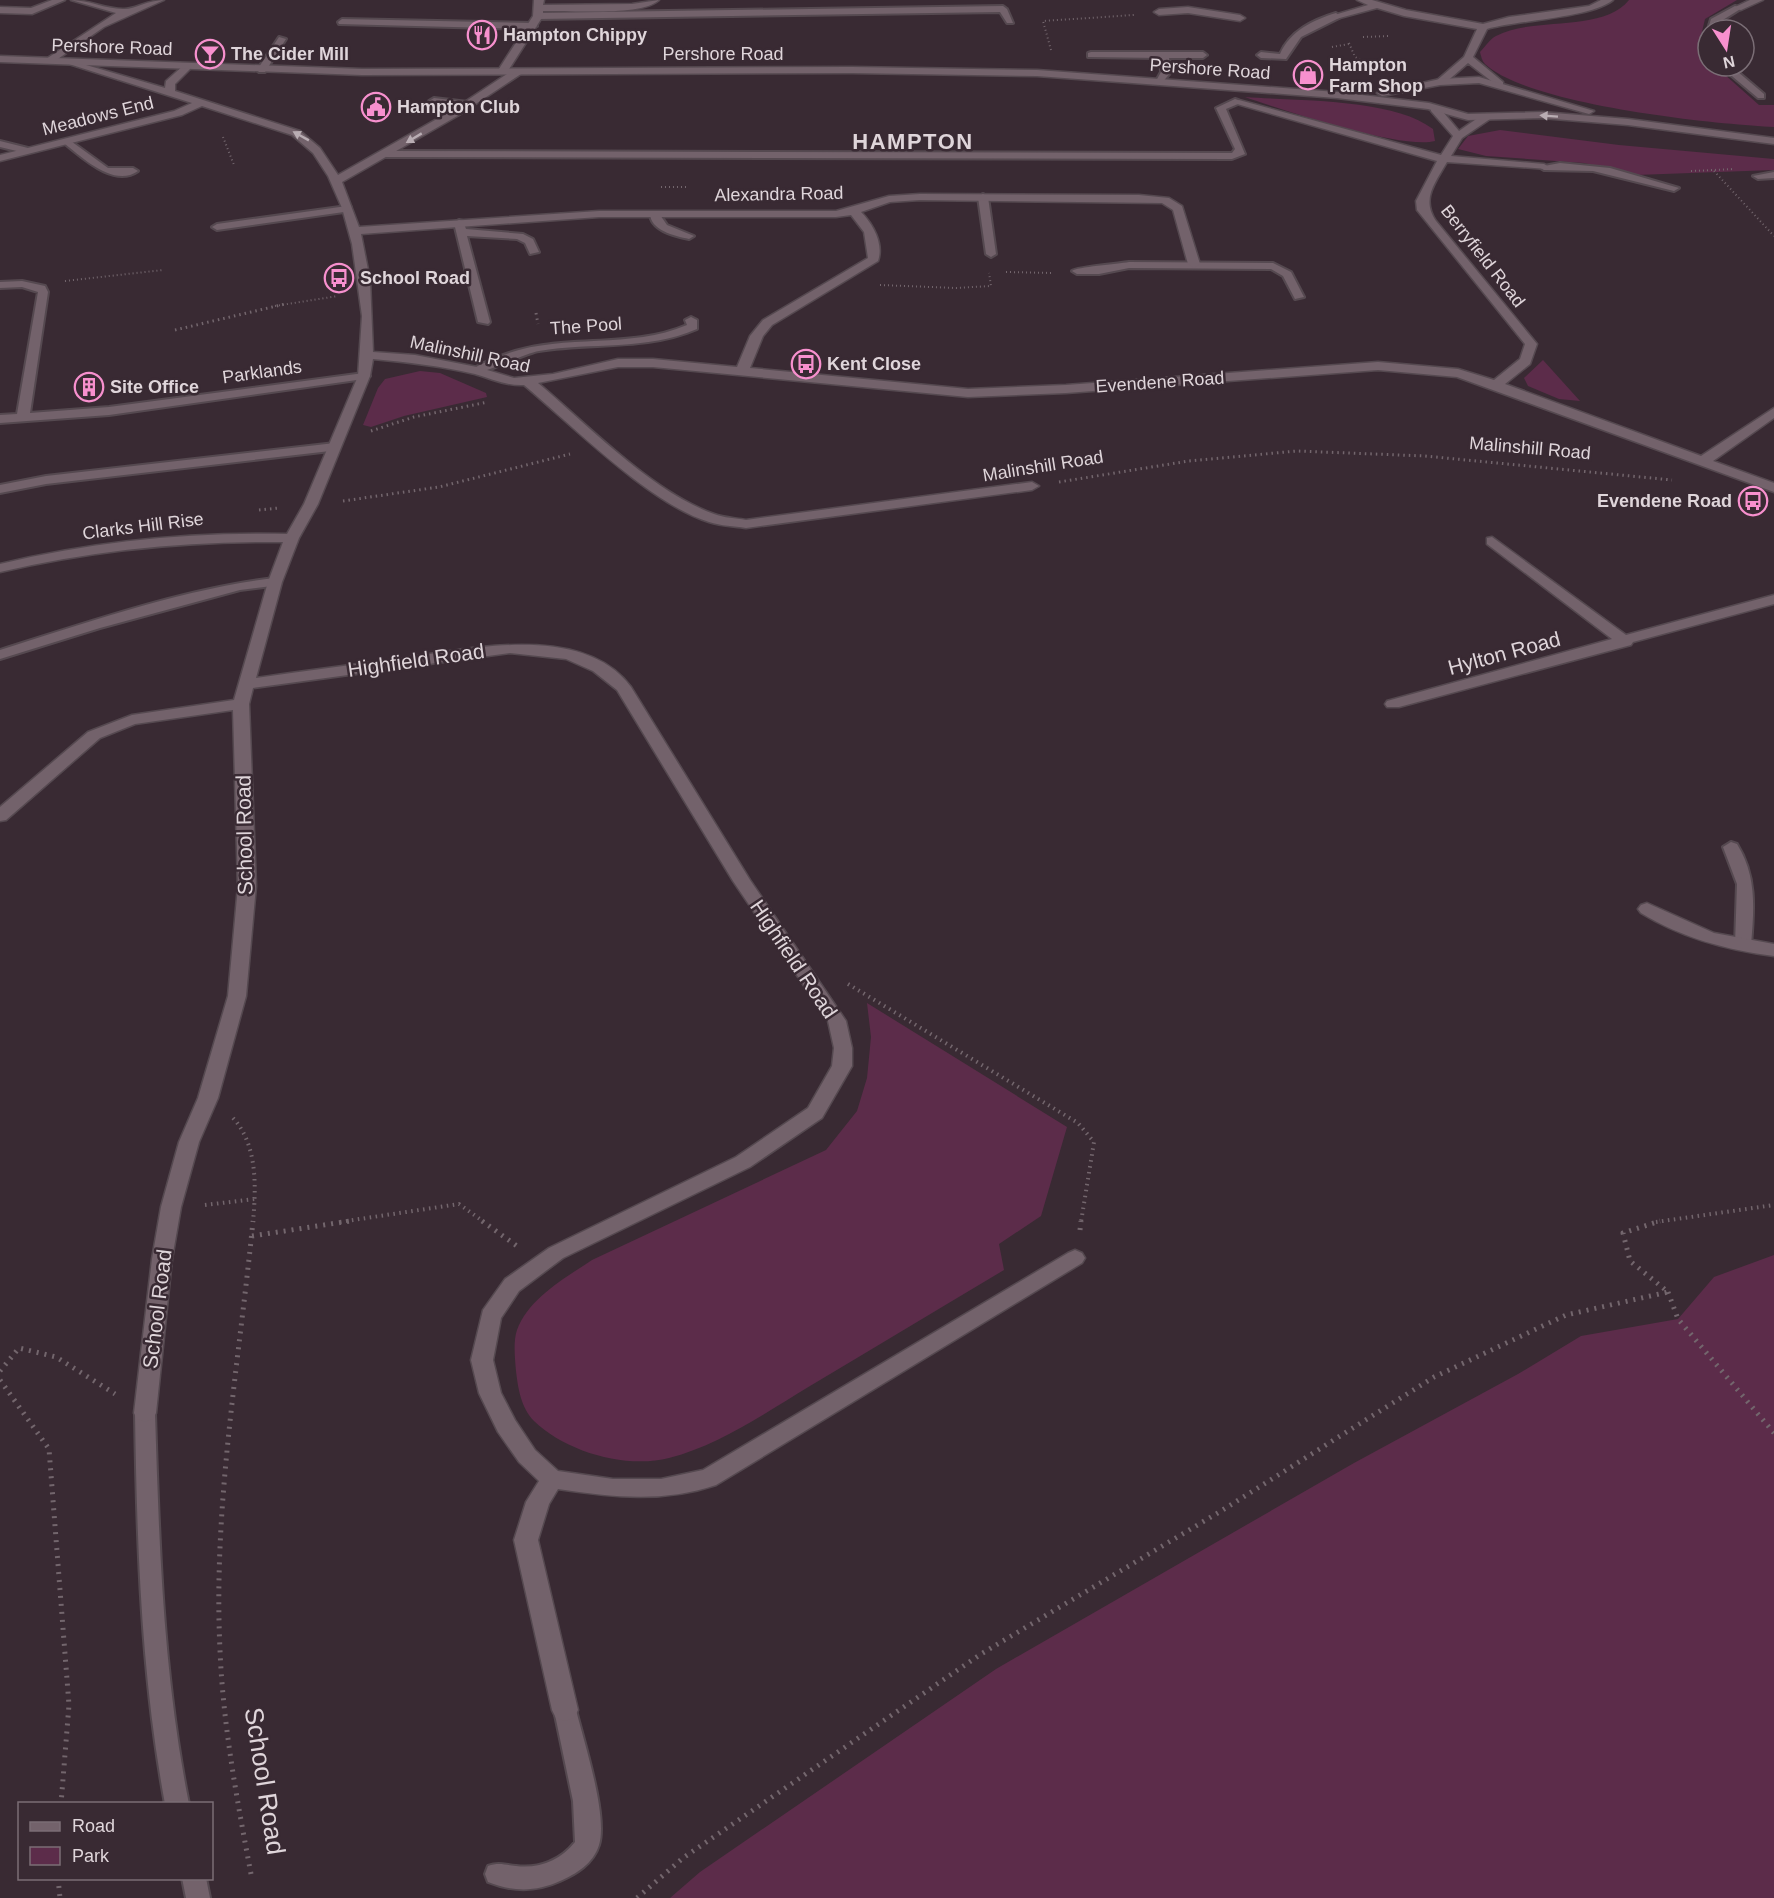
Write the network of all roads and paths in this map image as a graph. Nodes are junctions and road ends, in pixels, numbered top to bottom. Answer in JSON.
{"nodes":[{"id":1,"x":60,"y":0,"type":"edge"},
{"id":2,"x":76,"y":0,"type":"edge"},
{"id":3,"x":159,"y":0,"type":"edge"},
{"id":4,"x":654,"y":0,"type":"edge"},
{"id":5,"x":1362,"y":0,"type":"edge"},
{"id":6,"x":1608,"y":0,"type":"edge"},
{"id":7,"x":1758,"y":0,"type":"edge"},
{"id":8,"x":1763,"y":0,"type":"edge"},
{"id":9,"x":1774,"y":3,"type":"edge"},
{"id":10,"x":1187,"y":5,"type":"edge"},
{"id":11,"x":1377,"y":5,"type":"junction"},
{"id":12,"x":538,"y":8,"type":"edge"},
{"id":13,"x":1738,"y":8,"type":"joint"},
{"id":14,"x":0,"y":10,"type":"edge"},
{"id":15,"x":122,"y":12,"type":"junction"},
{"id":16,"x":1158,"y":12,"type":"joint"},
{"id":17,"x":1336,"y":16,"type":"junction"},
{"id":18,"x":1240,"y":18,"type":"dead end"},
{"id":19,"x":1719,"y":18,"type":"edge"},
{"id":20,"x":1010,"y":21,"type":"dead end"},
{"id":21,"x":342,"y":22,"type":"dead end"},
{"id":22,"x":532,"y":26,"type":"junction"},
{"id":23,"x":1483,"y":27,"type":"junction"},
{"id":24,"x":1357,"y":38,"type":"dead end"},
{"id":25,"x":282,"y":39,"type":"dead end"},
{"id":26,"x":1350,"y":39,"type":"dead end"},
{"id":27,"x":1203,"y":55,"type":"dead end"},
{"id":28,"x":1261,"y":55,"type":"dead end"},
{"id":29,"x":1091,"y":56,"type":"dead end"},
{"id":30,"x":1164,"y":56,"type":"junction"},
{"id":31,"x":1468,"y":58,"type":"junction"},
{"id":32,"x":0,"y":59,"type":"edge"},
{"id":33,"x":49,"y":61,"type":"junction"},
{"id":34,"x":72,"y":62,"type":"junction"},
{"id":35,"x":187,"y":67,"type":"junction"},
{"id":36,"x":262,"y":70,"type":"junction"},
{"id":37,"x":502,"y":72,"type":"junction"},
{"id":38,"x":517,"y":72,"type":"junction"},
{"id":39,"x":1036,"y":73,"type":"junction"},
{"id":40,"x":1739,"y":78,"type":"edge"},
{"id":41,"x":1161,"y":81,"type":"junction"},
{"id":42,"x":1440,"y":82,"type":"junction"},
{"id":43,"x":1499,"y":84,"type":"junction"},
{"id":44,"x":1426,"y":86,"type":"junction"},
{"id":45,"x":170,"y":92,"type":"junction"},
{"id":46,"x":1392,"y":92,"type":"junction"},
{"id":47,"x":1519,"y":92,"type":"junction"},
{"id":48,"x":1337,"y":95,"type":"junction"},
{"id":49,"x":1761,"y":96,"type":"dead end"},
{"id":50,"x":434,"y":101,"type":"dead end"},
{"id":51,"x":203,"y":102,"type":"junction"},
{"id":52,"x":1234,"y":102,"type":"joint"},
{"id":53,"x":468,"y":105,"type":"junction"},
{"id":54,"x":1432,"y":107,"type":"junction"},
{"id":55,"x":1510,"y":115,"type":"junction"},
{"id":56,"x":1485,"y":117,"type":"junction"},
{"id":57,"x":1628,"y":122,"type":"junction"},
{"id":58,"x":1458,"y":136,"type":"junction"},
{"id":59,"x":1774,"y":141,"type":"edge"},
{"id":60,"x":68,"y":142,"type":"junction"},
{"id":61,"x":0,"y":144,"type":"edge"},
{"id":62,"x":25,"y":150,"type":"junction"},
{"id":63,"x":386,"y":154,"type":"junction"},
{"id":64,"x":0,"y":158,"type":"edge"},
{"id":65,"x":1444,"y":159,"type":"junction"},
{"id":66,"x":1544,"y":167,"type":"joint"},
{"id":67,"x":1713,"y":170,"type":"dead end"},
{"id":68,"x":133,"y":171,"type":"dead end"},
{"id":69,"x":1774,"y":175,"type":"edge"},
{"id":70,"x":1758,"y":176,"type":"dead end"},
{"id":71,"x":337,"y":180,"type":"junction"},
{"id":72,"x":1674,"y":188,"type":"dead end"},
{"id":73,"x":983,"y":197,"type":"junction"},
{"id":74,"x":347,"y":209,"type":"junction"},
{"id":75,"x":854,"y":211,"type":"junction"},
{"id":76,"x":654,"y":214,"type":"junction"},
{"id":77,"x":218,"y":227,"type":"dead end"},
{"id":78,"x":460,"y":227,"type":"junction"},
{"id":79,"x":355,"y":231,"type":"junction"},
{"id":80,"x":689,"y":236,"type":"dead end"},
{"id":81,"x":1774,"y":236,"type":"edge"},
{"id":82,"x":534,"y":252,"type":"dead end"},
{"id":83,"x":991,"y":254,"type":"joint"},
{"id":84,"x":1194,"y":264,"type":"junction"},
{"id":85,"x":163,"y":270,"type":"dead end"},
{"id":86,"x":1000,"y":272,"type":"dead end"},
{"id":87,"x":1077,"y":272,"type":"joint"},
{"id":88,"x":836,"y":284,"type":"junction"},
{"id":89,"x":0,"y":285,"type":"edge"},
{"id":90,"x":34,"y":285,"type":"junction"},
{"id":91,"x":366,"y":293,"type":"junction"},
{"id":92,"x":1299,"y":297,"type":"dead end"},
{"id":93,"x":691,"y":320,"type":"dead end"},
{"id":94,"x":484,"y":322,"type":"dead end"},
{"id":95,"x":175,"y":330,"type":"dead end"},
{"id":96,"x":369,"y":355,"type":"junction"},
{"id":97,"x":477,"y":371,"type":"junction"},
{"id":98,"x":742,"y":371,"type":"junction"},
{"id":99,"x":364,"y":376,"type":"junction"},
{"id":100,"x":529,"y":382,"type":"junction"},
{"id":101,"x":1496,"y":385,"type":"junction"},
{"id":102,"x":542,"y":394,"type":"junction"},
{"id":103,"x":1774,"y":412,"type":"edge"},
{"id":104,"x":23,"y":417,"type":"junction"},
{"id":105,"x":0,"y":419,"type":"edge"},
{"id":106,"x":334,"y":447,"type":"junction"},
{"id":107,"x":1703,"y":461,"type":"junction"},
{"id":108,"x":1673,"y":480,"type":"dead end"},
{"id":109,"x":1032,"y":486,"type":"joint"},
{"id":110,"x":1774,"y":488,"type":"edge"},
{"id":111,"x":0,"y":489,"type":"edge"},
{"id":112,"x":292,"y":538,"type":"junction"},
{"id":113,"x":1492,"y":541,"type":"dead end"},
{"id":114,"x":0,"y":568,"type":"edge"},
{"id":115,"x":275,"y":582,"type":"junction"},
{"id":116,"x":1774,"y":599,"type":"edge"},
{"id":117,"x":1626,"y":642,"type":"junction"},
{"id":118,"x":0,"y":655,"type":"edge"},
{"id":119,"x":245,"y":684,"type":"junction"},
{"id":120,"x":241,"y":704,"type":"junction"},
{"id":121,"x":1393,"y":704,"type":"dead end"},
{"id":122,"x":0,"y":816,"type":"edge"},
{"id":123,"x":1731,"y":847,"type":"dead end"},
{"id":124,"x":1647,"y":909,"type":"dead end"},
{"id":125,"x":1743,"y":945,"type":"junction"},
{"id":126,"x":1774,"y":950,"type":"edge"},
{"id":127,"x":808,"y":978,"type":"junction"},
{"id":128,"x":244,"y":1135,"type":"dead end"},
{"id":129,"x":255,"y":1199,"type":"junction"},
{"id":130,"x":201,"y":1205,"type":"dead end"},
{"id":131,"x":1774,"y":1206,"type":"edge"},
{"id":132,"x":252,"y":1236,"type":"junction"},
{"id":133,"x":1075,"y":1258,"type":"joint"},
{"id":134,"x":541,"y":1264,"type":"junction"},
{"id":135,"x":1668,"y":1292,"type":"junction"},
{"id":136,"x":0,"y":1371,"type":"edge"},
{"id":137,"x":0,"y":1380,"type":"edge"},
{"id":138,"x":145,"y":1413,"type":"junction"},
{"id":139,"x":1774,"y":1433,"type":"edge"},
{"id":140,"x":552,"y":1479,"type":"junction"},
{"id":141,"x":565,"y":1710,"type":"joint"},
{"id":142,"x":62,"y":1802,"type":"edge"},
{"id":143,"x":177,"y":1802,"type":"edge"},
{"id":144,"x":251,"y":1874,"type":"dead end"},
{"id":145,"x":497,"y":1874,"type":"dead end"},
{"id":146,"x":57,"y":1880,"type":"edge"},
{"id":147,"x":194,"y":1880,"type":"edge"},
{"id":148,"x":60,"y":1898,"type":"edge"},
{"id":149,"x":198,"y":1898,"type":"edge"},
{"id":150,"x":637,"y":1898,"type":"edge"}],
"edges":[{"from":1,"to":14,"type":"street"},
{"from":2,"to":15,"type":"street"},
{"from":3,"to":15,"type":"street"},
{"from":4,"to":12,"type":"street"},
{"from":5,"to":11,"type":"street"},
{"from":6,"to":23,"type":"street"},
{"from":7,"to":13,"type":"street"},
{"from":8,"to":9,"type":"street"},
{"from":10,"to":16,"type":"street"},
{"from":10,"to":18,"type":"street"},
{"from":11,"to":17,"type":"street"},
{"from":11,"to":23,"type":"street"},
{"from":12,"to":20,"type":"lane"},
{"from":12,"to":22,"type":"street"},
{"from":13,"to":19,"type":"lane"},
{"from":15,"to":33,"type":"street"},
{"from":16,"to":39,"type":"path"},
{"from":17,"to":24,"type":"path"},
{"from":17,"to":28,"type":"lane"},
{"from":21,"to":22,"type":"lane"},
{"from":22,"to":37,"type":"street"},
{"from":23,"to":31,"type":"street"},
{"from":25,"to":36,"type":"lane"},
{"from":26,"to":46,"type":"path"},
{"from":27,"to":30,"type":"lane"},
{"from":29,"to":30,"type":"lane"},
{"from":30,"to":41,"type":"lane"},
{"from":31,"to":42,"type":"street"},
{"from":31,"to":43,"type":"street"},
{"from":32,"to":33,"type":"street","name":"Pershore Road"},
{"from":33,"to":34,"type":"street","name":"Pershore Road"},
{"from":34,"to":35,"type":"street","name":"Pershore Road"},
{"from":34,"to":45,"type":"street","name":"School Road"},
{"from":35,"to":36,"type":"street","name":"Pershore Road"},
{"from":35,"to":45,"type":"street"},
{"from":36,"to":37,"type":"street","name":"Pershore Road"},
{"from":37,"to":38,"type":"street","name":"Pershore Road"},
{"from":38,"to":39,"type":"street","name":"Pershore Road"},
{"from":38,"to":53,"type":"street"},
{"from":39,"to":41,"type":"street","name":"Pershore Road"},
{"from":40,"to":49,"type":"lane"},
{"from":41,"to":48,"type":"street","name":"Pershore Road"},
{"from":42,"to":43,"type":"street","name":"Pershore Road"},
{"from":42,"to":44,"type":"street","name":"Pershore Road"},
{"from":43,"to":47,"type":"street","name":"Pershore Road"},
{"from":44,"to":46,"type":"street","name":"Pershore Road"},
{"from":44,"to":54,"type":"street"},
{"from":45,"to":51,"type":"street","name":"School Road"},
{"from":46,"to":48,"type":"street","name":"Pershore Road"},
{"from":47,"to":55,"type":"street"},
{"from":47,"to":57,"type":"street","name":"Pershore Road"},
{"from":48,"to":54,"type":"street","name":"Pershore Road"},
{"from":50,"to":53,"type":"lane"},
{"from":51,"to":60,"type":"street","name":"Meadows End"},
{"from":71,"to":51,"type":"street","name":"School Road","one_way":true},
{"from":52,"to":63,"type":"lane"},
{"from":52,"to":65,"type":"street"},
{"from":53,"to":63,"type":"street","one_way":true},
{"from":54,"to":56,"type":"street","name":"Pershore Road"},
{"from":54,"to":58,"type":"street"},
{"from":55,"to":56,"type":"street","name":"Pershore Road"},
{"from":57,"to":55,"type":"street","name":"Pershore Road","one_way":true},
{"from":56,"to":58,"type":"street","name":"Berryfield Road"},
{"from":57,"to":59,"type":"street","name":"Pershore Road"},
{"from":58,"to":65,"type":"street","name":"Berryfield Road"},
{"from":60,"to":62,"type":"street","name":"Meadows End"},
{"from":60,"to":68,"type":"lane"},
{"from":61,"to":62,"type":"lane"},
{"from":62,"to":64,"type":"street","name":"Meadows End"},
{"from":63,"to":71,"type":"street"},
{"from":65,"to":66,"type":"street"},
{"from":65,"to":101,"type":"street","name":"Berryfield Road"},
{"from":66,"to":72,"type":"lane"},
{"from":67,"to":81,"type":"path"},
{"from":69,"to":70,"type":"lane"},
{"from":71,"to":74,"type":"street","name":"School Road"},
{"from":73,"to":75,"type":"street","name":"Alexandra Road"},
{"from":73,"to":83,"type":"lane"},
{"from":73,"to":84,"type":"street","name":"Alexandra Road"},
{"from":74,"to":77,"type":"lane"},
{"from":74,"to":79,"type":"street","name":"School Road"},
{"from":75,"to":76,"type":"street","name":"Alexandra Road"},
{"from":75,"to":88,"type":"street"},
{"from":76,"to":78,"type":"street","name":"Alexandra Road"},
{"from":76,"to":80,"type":"lane"},
{"from":78,"to":79,"type":"street","name":"Alexandra Road"},
{"from":78,"to":82,"type":"lane"},
{"from":78,"to":94,"type":"lane"},
{"from":79,"to":91,"type":"street","name":"School Road"},
{"from":83,"to":88,"type":"path"},
{"from":84,"to":87,"type":"lane"},
{"from":84,"to":92,"type":"lane"},
{"from":85,"to":90,"type":"path"},
{"from":86,"to":87,"type":"path"},
{"from":88,"to":98,"type":"street"},
{"from":89,"to":90,"type":"lane"},
{"from":90,"to":104,"type":"lane"},
{"from":91,"to":95,"type":"path"},
{"from":91,"to":96,"type":"street","name":"School Road"},
{"from":93,"to":97,"type":"lane","name":"The Pool"},
{"from":96,"to":97,"type":"street","name":"Malinshill Road"},
{"from":96,"to":99,"type":"street","name":"School Road"},
{"from":97,"to":100,"type":"street","name":"Malinshill Road"},
{"from":98,"to":100,"type":"street","name":"Evendene Road"},
{"from":98,"to":101,"type":"street","name":"Evendene Road"},
{"from":99,"to":104,"type":"lane","name":"Parklands"},
{"from":99,"to":106,"type":"street","name":"School Road"},
{"from":100,"to":102,"type":"street","name":"Malinshill Road"},
{"from":101,"to":107,"type":"street","name":"Evendene Road"},
{"from":102,"to":106,"type":"path"},
{"from":102,"to":109,"type":"street","name":"Malinshill Road"},
{"from":103,"to":107,"type":"street"},
{"from":104,"to":105,"type":"lane","name":"Parklands"},
{"from":106,"to":111,"type":"lane"},
{"from":106,"to":112,"type":"street","name":"School Road"},
{"from":107,"to":110,"type":"street","name":"Evendene Road"},
{"from":108,"to":109,"type":"path","name":"Malinshill Road"},
{"from":112,"to":114,"type":"street","name":"Clarks Hill Rise"},
{"from":112,"to":115,"type":"street","name":"School Road"},
{"from":113,"to":117,"type":"street","name":"Hylton Road"},
{"from":115,"to":118,"type":"lane"},
{"from":115,"to":119,"type":"street","name":"School Road"},
{"from":116,"to":117,"type":"street","name":"Hylton Road"},
{"from":117,"to":121,"type":"street","name":"Hylton Road"},
{"from":119,"to":120,"type":"street","name":"School Road"},
{"from":119,"to":127,"type":"street","name":"Highfield Road"},
{"from":120,"to":122,"type":"street"},
{"from":120,"to":138,"type":"street","name":"School Road"},
{"from":123,"to":125,"type":"lane"},
{"from":124,"to":125,"type":"street"},
{"from":125,"to":126,"type":"street"},
{"from":127,"to":133,"type":"path"},
{"from":127,"to":134,"type":"street","name":"Highfield Road"},
{"from":128,"to":129,"type":"path","name":"School Road"},
{"from":129,"to":130,"type":"path"},
{"from":129,"to":132,"type":"path","name":"School Road"},
{"from":131,"to":135,"type":"path"},
{"from":132,"to":134,"type":"path"},
{"from":132,"to":144,"type":"path","name":"School Road"},
{"from":133,"to":140,"type":"street"},
{"from":134,"to":140,"type":"street","name":"Highfield Road"},
{"from":135,"to":139,"type":"path"},
{"from":135,"to":150,"type":"path"},
{"from":136,"to":138,"type":"path"},
{"from":137,"to":142,"type":"path"},
{"from":138,"to":143,"type":"lane","name":"School Road"},
{"from":140,"to":141,"type":"street"},
{"from":141,"to":145,"type":"lane"},
{"from":146,"to":148,"type":"path"},
{"from":147,"to":149,"type":"lane"}]}
